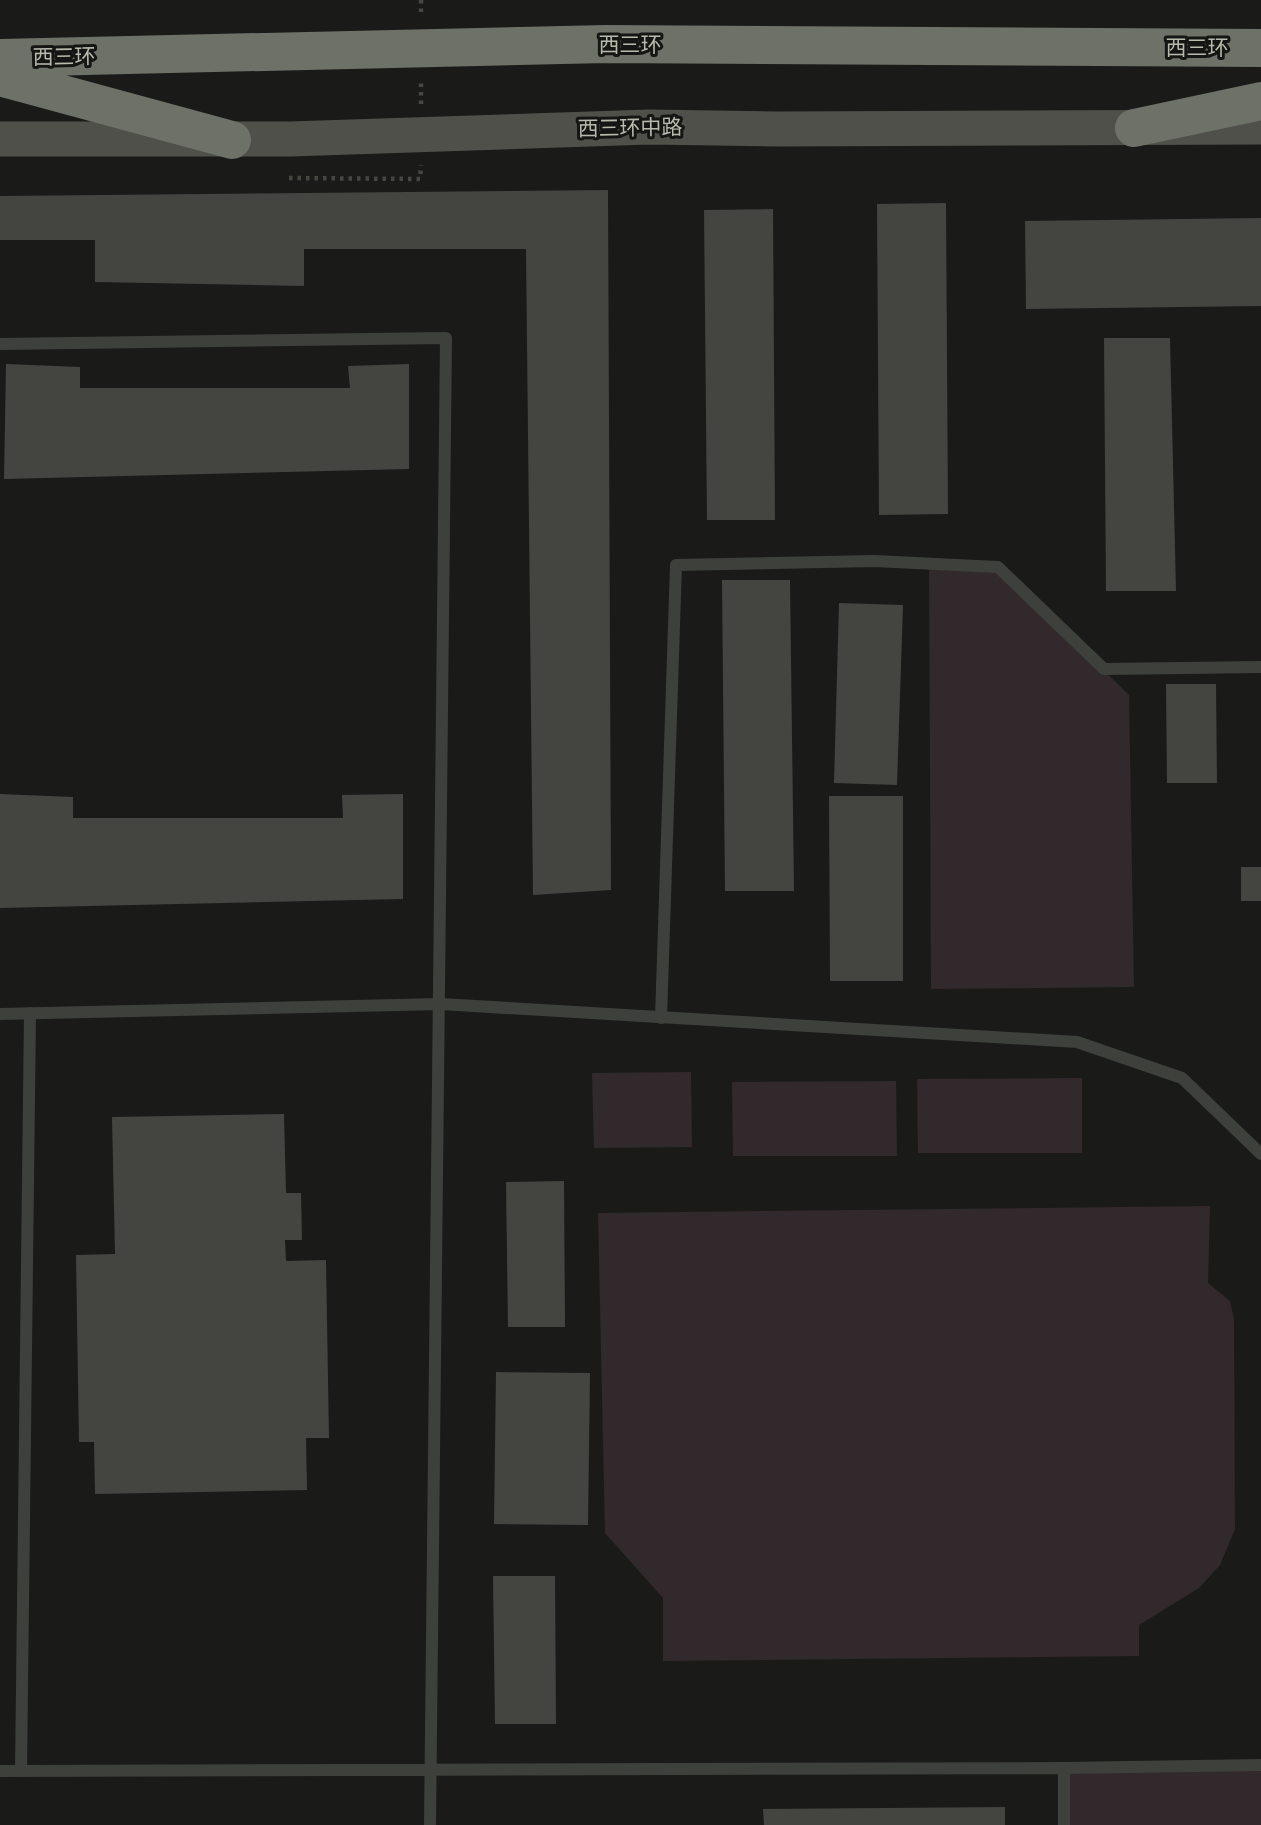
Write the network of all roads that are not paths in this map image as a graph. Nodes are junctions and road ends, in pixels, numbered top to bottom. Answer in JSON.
{"nodes":[{"id":1,"x":1261,"y":48,"type":"edge"},
{"id":2,"x":0,"y":58,"type":"edge"},
{"id":3,"x":0,"y":77,"type":"edge"},
{"id":4,"x":1261,"y":101,"type":"edge"},
{"id":5,"x":1261,"y":127,"type":"edge"},
{"id":6,"x":1134,"y":128,"type":"junction"},
{"id":7,"x":0,"y":139,"type":"edge"},
{"id":8,"x":232,"y":140,"type":"junction"},
{"id":9,"x":0,"y":344,"type":"edge"},
{"id":10,"x":1261,"y":667,"type":"edge"},
{"id":11,"x":440,"y":1004,"type":"junction"},
{"id":12,"x":30,"y":1013,"type":"junction"},
{"id":13,"x":0,"y":1014,"type":"edge"},
{"id":14,"x":662,"y":1017,"type":"junction"},
{"id":15,"x":1261,"y":1154,"type":"edge"},
{"id":16,"x":1261,"y":1765,"type":"edge"},
{"id":17,"x":1064,"y":1769,"type":"junction"},
{"id":18,"x":0,"y":1771,"type":"edge"},
{"id":19,"x":21,"y":1771,"type":"junction"},
{"id":20,"x":430,"y":1771,"type":"junction"},
{"id":21,"x":430,"y":1825,"type":"edge"},
{"id":22,"x":1064,"y":1825,"type":"edge"}],
"edges":[{"from":1,"to":2,"type":"highway","name":"西三环"},
{"from":3,"to":8,"type":"highway"},
{"from":4,"to":6,"type":"highway"},
{"from":5,"to":6,"type":"street","name":"西三环中路"},
{"from":6,"to":8,"type":"street","name":"西三环中路"},
{"from":7,"to":8,"type":"street","name":"西三环中路"},
{"from":9,"to":11,"type":"lane"},
{"from":10,"to":14,"type":"lane"},
{"from":11,"to":12,"type":"lane"},
{"from":11,"to":14,"type":"lane"},
{"from":11,"to":20,"type":"lane"},
{"from":12,"to":13,"type":"lane"},
{"from":12,"to":19,"type":"lane"},
{"from":14,"to":15,"type":"lane"},
{"from":16,"to":17,"type":"lane"},
{"from":17,"to":20,"type":"lane"},
{"from":17,"to":22,"type":"lane"},
{"from":18,"to":19,"type":"lane"},
{"from":19,"to":20,"type":"lane"},
{"from":20,"to":21,"type":"lane"}]}
